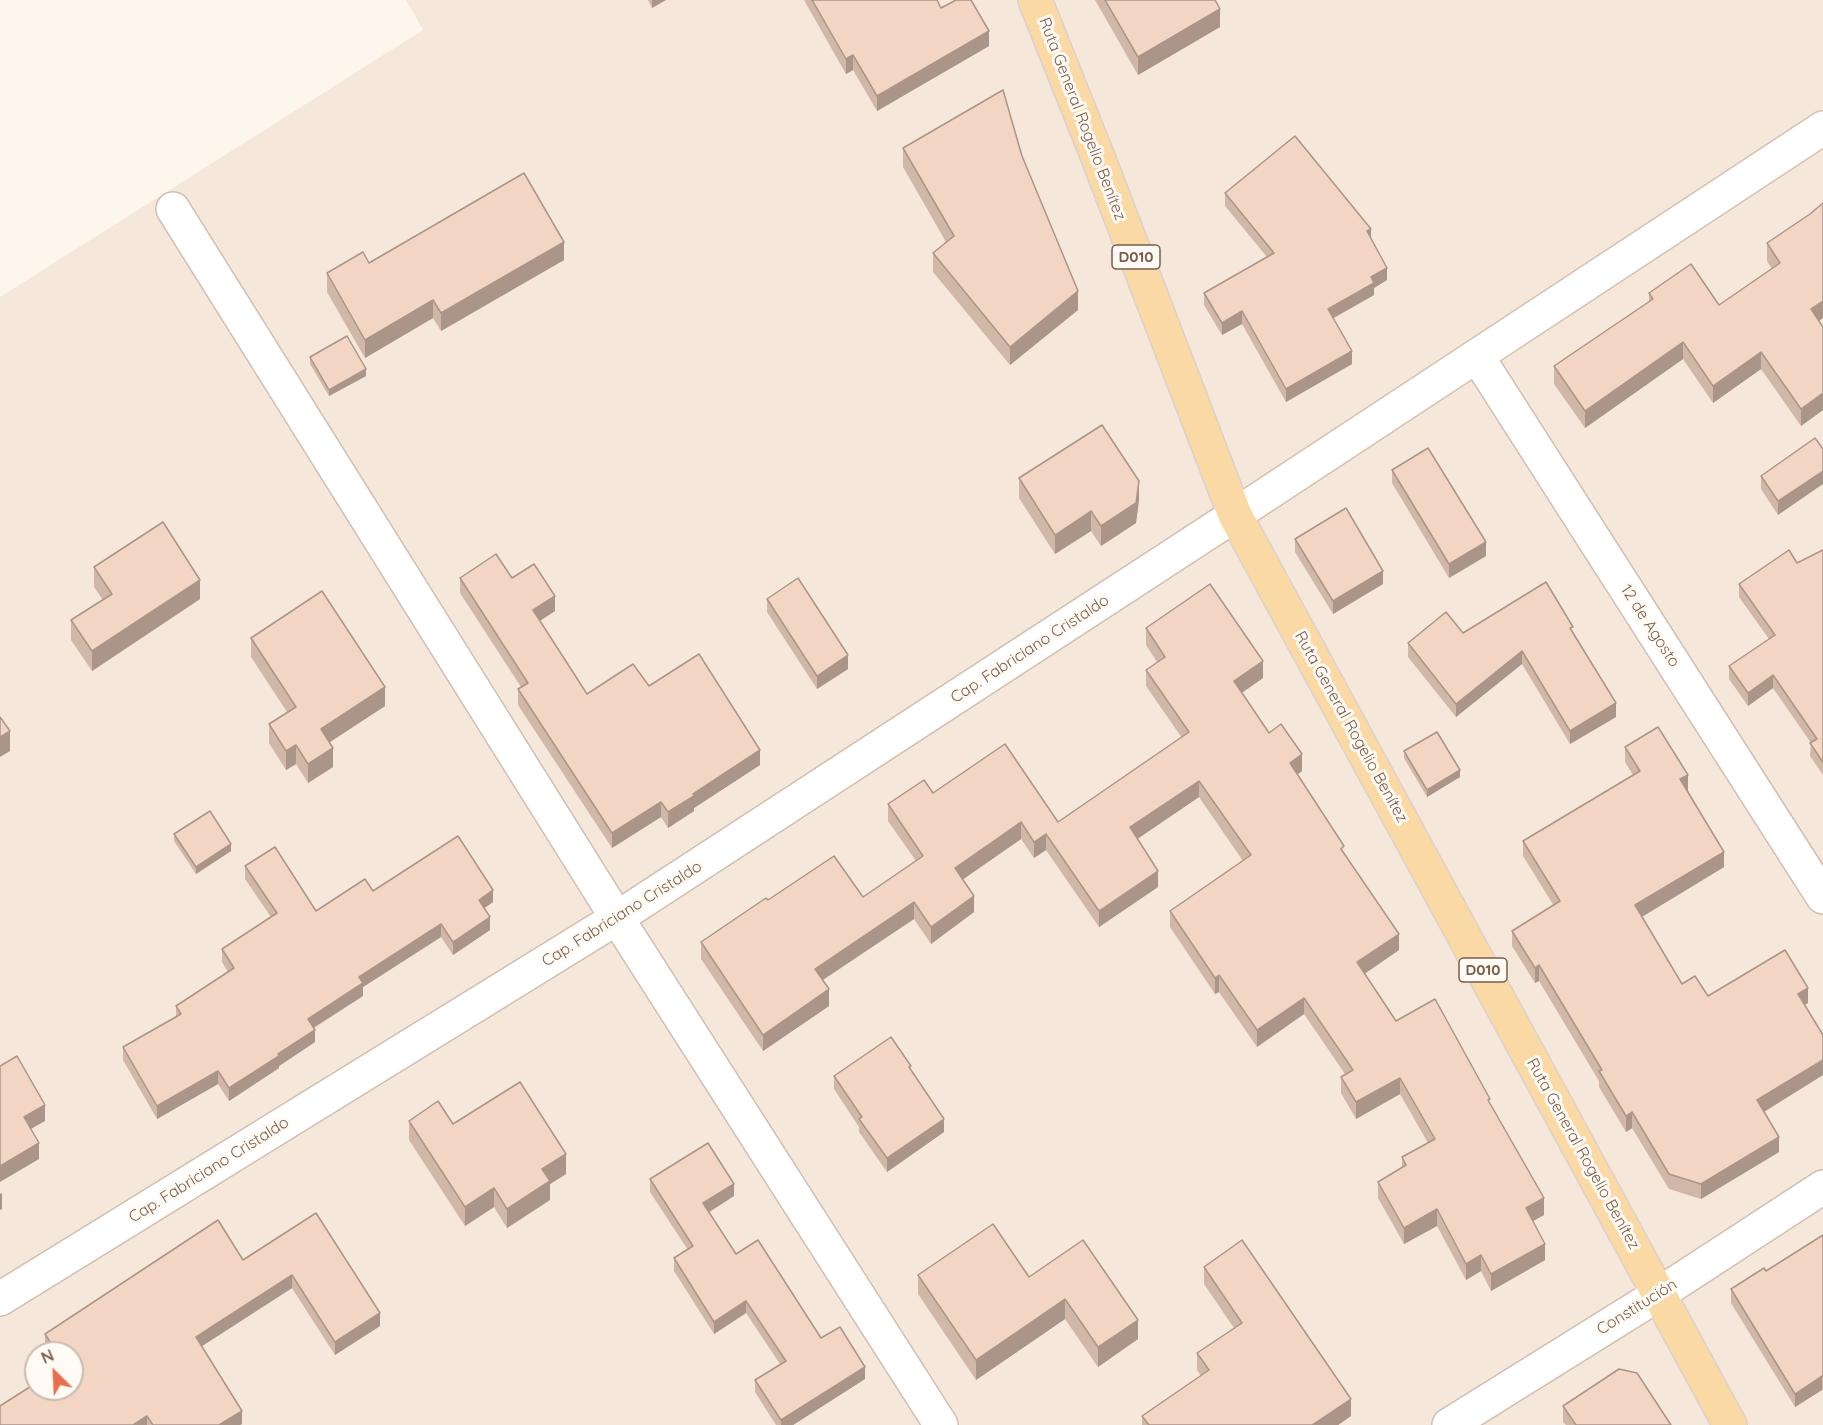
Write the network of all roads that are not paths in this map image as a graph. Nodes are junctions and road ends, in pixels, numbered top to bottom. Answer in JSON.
{"nodes":[{"id":1,"x":1035,"y":0,"type":"edge"},
{"id":2,"x":1823,"y":128,"type":"edge"},
{"id":3,"x":173,"y":209,"type":"dead end"},
{"id":4,"x":1477,"y":356,"type":"junction"},
{"id":5,"x":1235,"y":515,"type":"junction"},
{"id":6,"x":1823,"y":897,"type":"edge"},
{"id":7,"x":617,"y":918,"type":"junction"},
{"id":8,"x":1823,"y":1187,"type":"edge"},
{"id":9,"x":1659,"y":1294,"type":"junction"},
{"id":10,"x":0,"y":1299,"type":"edge"},
{"id":11,"x":941,"y":1425,"type":"edge"},
{"id":12,"x":1449,"y":1425,"type":"edge"},
{"id":13,"x":1730,"y":1425,"type":"edge"}],
"edges":[{"from":1,"to":5,"type":"main road","name":"Ruta General Rogelio Benítez","number":"D010"},
{"from":2,"to":4,"type":"street","name":"Cap. Fabriciano Cristaldo"},
{"from":3,"to":7,"type":"street"},
{"from":4,"to":5,"type":"street","name":"Cap. Fabriciano Cristaldo"},
{"from":4,"to":6,"type":"street","name":"12 de Agosto"},
{"from":5,"to":7,"type":"street","name":"Cap. Fabriciano Cristaldo"},
{"from":5,"to":9,"type":"main road","name":"Ruta General Rogelio Benítez","number":"D010"},
{"from":7,"to":10,"type":"street","name":"Cap. Fabriciano Cristaldo"},
{"from":7,"to":11,"type":"street"},
{"from":8,"to":9,"type":"street","name":"Constitución"},
{"from":9,"to":12,"type":"street","name":"Constitución"},
{"from":9,"to":13,"type":"main road","name":"Ruta General Rogelio Benítez","number":"D010"}]}
